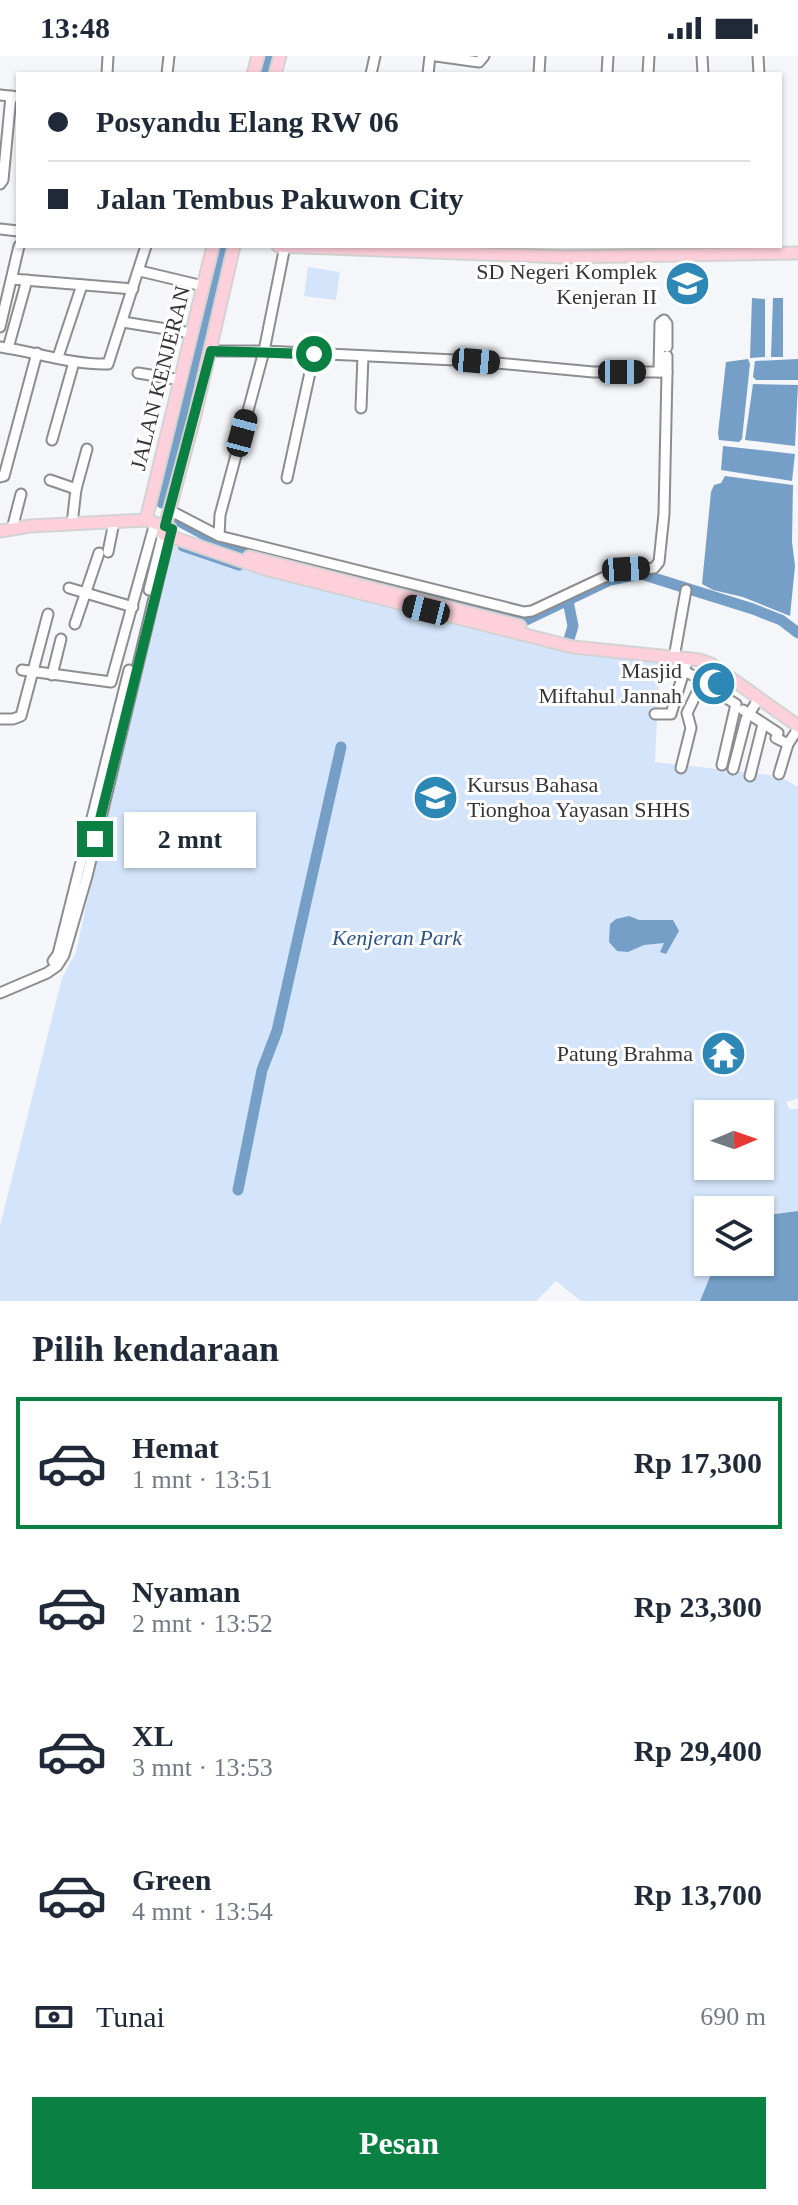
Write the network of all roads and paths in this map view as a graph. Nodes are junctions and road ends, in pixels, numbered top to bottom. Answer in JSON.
{"nodes":[{"id":1,"x":433,"y":56,"type":"edge"},
{"id":2,"x":484,"y":56,"type":"edge"},
{"id":3,"x":0,"y":95,"type":"edge"},
{"id":4,"x":15,"y":97,"type":"edge"},
{"id":5,"x":4,"y":138,"type":"edge"},
{"id":6,"x":0,"y":184,"type":"edge"},
{"id":7,"x":19,"y":248,"type":"edge"},
{"id":8,"x":146,"y":248,"type":"edge"},
{"id":9,"x":212,"y":248,"type":"edge"},
{"id":10,"x":234,"y":248,"type":"edge"},
{"id":11,"x":285,"y":248,"type":"edge"},
{"id":12,"x":391,"y":248,"type":"edge"},
{"id":13,"x":493,"y":250,"type":"edge"},
{"id":14,"x":707,"y":250,"type":"edge"},
{"id":15,"x":761,"y":250,"type":"edge"},
{"id":16,"x":536,"y":251,"type":"edge"},
{"id":17,"x":652,"y":251,"type":"edge"},
{"id":18,"x":600,"y":252,"type":"edge"},
{"id":19,"x":798,"y":253,"type":"edge"},
{"id":20,"x":140,"y":271,"type":"junction"},
{"id":21,"x":12,"y":279,"type":"junction"},
{"id":22,"x":27,"y":280,"type":"junction"},
{"id":23,"x":82,"y":285,"type":"junction"},
{"id":24,"x":203,"y":286,"type":"junction"},
{"id":25,"x":133,"y":289,"type":"junction"},
{"id":26,"x":123,"y":322,"type":"junction"},
{"id":27,"x":0,"y":327,"type":"edge"},
{"id":28,"x":191,"y":333,"type":"junction"},
{"id":29,"x":4,"y":348,"type":"edge"},
{"id":30,"x":211,"y":351,"type":"junction"},
{"id":31,"x":264,"y":351,"type":"junction"},
{"id":32,"x":37,"y":353,"type":"junction"},
{"id":33,"x":314,"y":354,"type":"junction"},
{"id":34,"x":363,"y":356,"type":"junction"},
{"id":35,"x":58,"y":357,"type":"junction"},
{"id":36,"x":74,"y":362,"type":"junction"},
{"id":37,"x":659,"y":372,"type":"junction"},
{"id":38,"x":138,"y":373,"type":"dead end"},
{"id":39,"x":181,"y":380,"type":"junction"},
{"id":40,"x":361,"y":408,"type":"dead end"},
{"id":41,"x":174,"y":411,"type":"junction"},
{"id":42,"x":194,"y":415,"type":"junction"},
{"id":43,"x":52,"y":440,"type":"dead end"},
{"id":44,"x":87,"y":449,"type":"dead end"},
{"id":45,"x":0,"y":477,"type":"edge"},
{"id":46,"x":287,"y":478,"type":"dead end"},
{"id":47,"x":50,"y":480,"type":"dead end"},
{"id":48,"x":76,"y":489,"type":"junction"},
{"id":49,"x":21,"y":494,"type":"dead end"},
{"id":50,"x":171,"y":511,"type":"junction"},
{"id":51,"x":220,"y":515,"type":"junction"},
{"id":52,"x":114,"y":522,"type":"junction"},
{"id":53,"x":72,"y":524,"type":"junction"},
{"id":54,"x":199,"y":524,"type":"junction"},
{"id":55,"x":162,"y":528,"type":"junction"},
{"id":56,"x":6,"y":530,"type":"edge"},
{"id":57,"x":219,"y":536,"type":"junction"},
{"id":58,"x":69,"y":588,"type":"dead end"},
{"id":59,"x":686,"y":590,"type":"dead end"},
{"id":60,"x":86,"y":594,"type":"junction"},
{"id":61,"x":133,"y":607,"type":"junction"},
{"id":62,"x":48,"y":614,"type":"dead end"},
{"id":63,"x":75,"y":624,"type":"dead end"},
{"id":64,"x":61,"y":639,"type":"dead end"},
{"id":65,"x":562,"y":640,"type":"junction"},
{"id":66,"x":675,"y":652,"type":"junction"},
{"id":67,"x":691,"y":661,"type":"junction"},
{"id":68,"x":22,"y":670,"type":"dead end"},
{"id":69,"x":34,"y":672,"type":"junction"},
{"id":70,"x":52,"y":675,"type":"junction"},
{"id":71,"x":700,"y":686,"type":"junction"},
{"id":72,"x":757,"y":701,"type":"junction"},
{"id":73,"x":736,"y":704,"type":"junction"},
{"id":74,"x":748,"y":713,"type":"junction"},
{"id":75,"x":655,"y":714,"type":"dead end"},
{"id":76,"x":0,"y":719,"type":"edge"},
{"id":77,"x":798,"y":719,"type":"edge"},
{"id":78,"x":763,"y":724,"type":"junction"},
{"id":79,"x":797,"y":729,"type":"edge"},
{"id":80,"x":788,"y":744,"type":"junction"},
{"id":81,"x":722,"y":765,"type":"dead end"},
{"id":82,"x":681,"y":768,"type":"dead end"},
{"id":83,"x":733,"y":769,"type":"dead end"},
{"id":84,"x":779,"y":774,"type":"dead end"},
{"id":85,"x":750,"y":776,"type":"dead end"},
{"id":86,"x":0,"y":987,"type":"edge"},
{"id":87,"x":0,"y":993,"type":"edge"}],
"edges":[{"from":1,"to":2,"type":"street"},
{"from":3,"to":4,"type":"street"},
{"from":4,"to":5,"type":"street"},
{"from":5,"to":6,"type":"street"},
{"from":7,"to":21,"type":"street"},
{"from":8,"to":20,"type":"street"},
{"from":9,"to":24,"type":"main road","name":"JALAN KENJERAN"},
{"from":10,"to":30,"type":"main road","name":"JALAN KENJERAN"},
{"from":11,"to":31,"type":"street"},
{"from":12,"to":13,"type":"main road"},
{"from":13,"to":16,"type":"main road"},
{"from":14,"to":15,"type":"main road"},
{"from":14,"to":17,"type":"main road"},
{"from":15,"to":19,"type":"main road"},
{"from":16,"to":18,"type":"main road"},
{"from":17,"to":18,"type":"main road"},
{"from":20,"to":24,"type":"street"},
{"from":20,"to":25,"type":"street"},
{"from":21,"to":22,"type":"street"},
{"from":21,"to":27,"type":"street"},
{"from":22,"to":23,"type":"street"},
{"from":22,"to":29,"type":"street"},
{"from":23,"to":25,"type":"street"},
{"from":23,"to":35,"type":"street"},
{"from":24,"to":28,"type":"main road","name":"JALAN KENJERAN"},
{"from":25,"to":26,"type":"street"},
{"from":26,"to":28,"type":"street"},
{"from":26,"to":36,"type":"street"},
{"from":28,"to":39,"type":"main road","name":"JALAN KENJERAN"},
{"from":29,"to":32,"type":"street"},
{"from":30,"to":31,"type":"street"},
{"from":30,"to":42,"type":"main road","name":"JALAN KENJERAN"},
{"from":31,"to":33,"type":"street"},
{"from":31,"to":51,"type":"street"},
{"from":32,"to":35,"type":"street"},
{"from":32,"to":45,"type":"street"},
{"from":33,"to":34,"type":"street"},
{"from":33,"to":46,"type":"street"},
{"from":34,"to":37,"type":"street"},
{"from":34,"to":40,"type":"street"},
{"from":35,"to":36,"type":"street"},
{"from":36,"to":43,"type":"street"},
{"from":37,"to":37,"type":"street"},
{"from":37,"to":57,"type":"street"},
{"from":38,"to":39,"type":"street"},
{"from":39,"to":41,"type":"main road","name":"JALAN KENJERAN"},
{"from":41,"to":42,"type":"main road"},
{"from":41,"to":55,"type":"main road","name":"JALAN KENJERAN"},
{"from":42,"to":50,"type":"main road","name":"JALAN KENJERAN"},
{"from":44,"to":48,"type":"street"},
{"from":47,"to":48,"type":"street"},
{"from":48,"to":53,"type":"street"},
{"from":49,"to":56,"type":"street"},
{"from":50,"to":54,"type":"street"},
{"from":50,"to":55,"type":"main road","name":"JALAN KENJERAN"},
{"from":51,"to":54,"type":"street"},
{"from":51,"to":57,"type":"street"},
{"from":52,"to":53,"type":"main road"},
{"from":52,"to":55,"type":"main road"},
{"from":52,"to":60,"type":"street"},
{"from":53,"to":56,"type":"main road"},
{"from":54,"to":57,"type":"street"},
{"from":55,"to":61,"type":"street"},
{"from":55,"to":65,"type":"main road"},
{"from":55,"to":86,"type":"street"},
{"from":55,"to":87,"type":"street"},
{"from":58,"to":60,"type":"street"},
{"from":59,"to":66,"type":"street"},
{"from":60,"to":61,"type":"street"},
{"from":60,"to":63,"type":"street"},
{"from":61,"to":70,"type":"street"},
{"from":62,"to":69,"type":"street"},
{"from":64,"to":70,"type":"street"},
{"from":65,"to":66,"type":"main road"},
{"from":65,"to":67,"type":"main road"},
{"from":66,"to":67,"type":"main road"},
{"from":67,"to":71,"type":"street"},
{"from":67,"to":72,"type":"main road"},
{"from":67,"to":75,"type":"street"},
{"from":67,"to":77,"type":"main road"},
{"from":68,"to":69,"type":"street"},
{"from":69,"to":70,"type":"street"},
{"from":69,"to":76,"type":"street"},
{"from":71,"to":73,"type":"street"},
{"from":71,"to":82,"type":"street"},
{"from":72,"to":74,"type":"street"},
{"from":72,"to":79,"type":"main road"},
{"from":73,"to":74,"type":"street"},
{"from":73,"to":81,"type":"street"},
{"from":74,"to":78,"type":"street"},
{"from":74,"to":83,"type":"street"},
{"from":78,"to":80,"type":"street"},
{"from":78,"to":85,"type":"street"},
{"from":79,"to":80,"type":"street"},
{"from":80,"to":84,"type":"street"}]}
